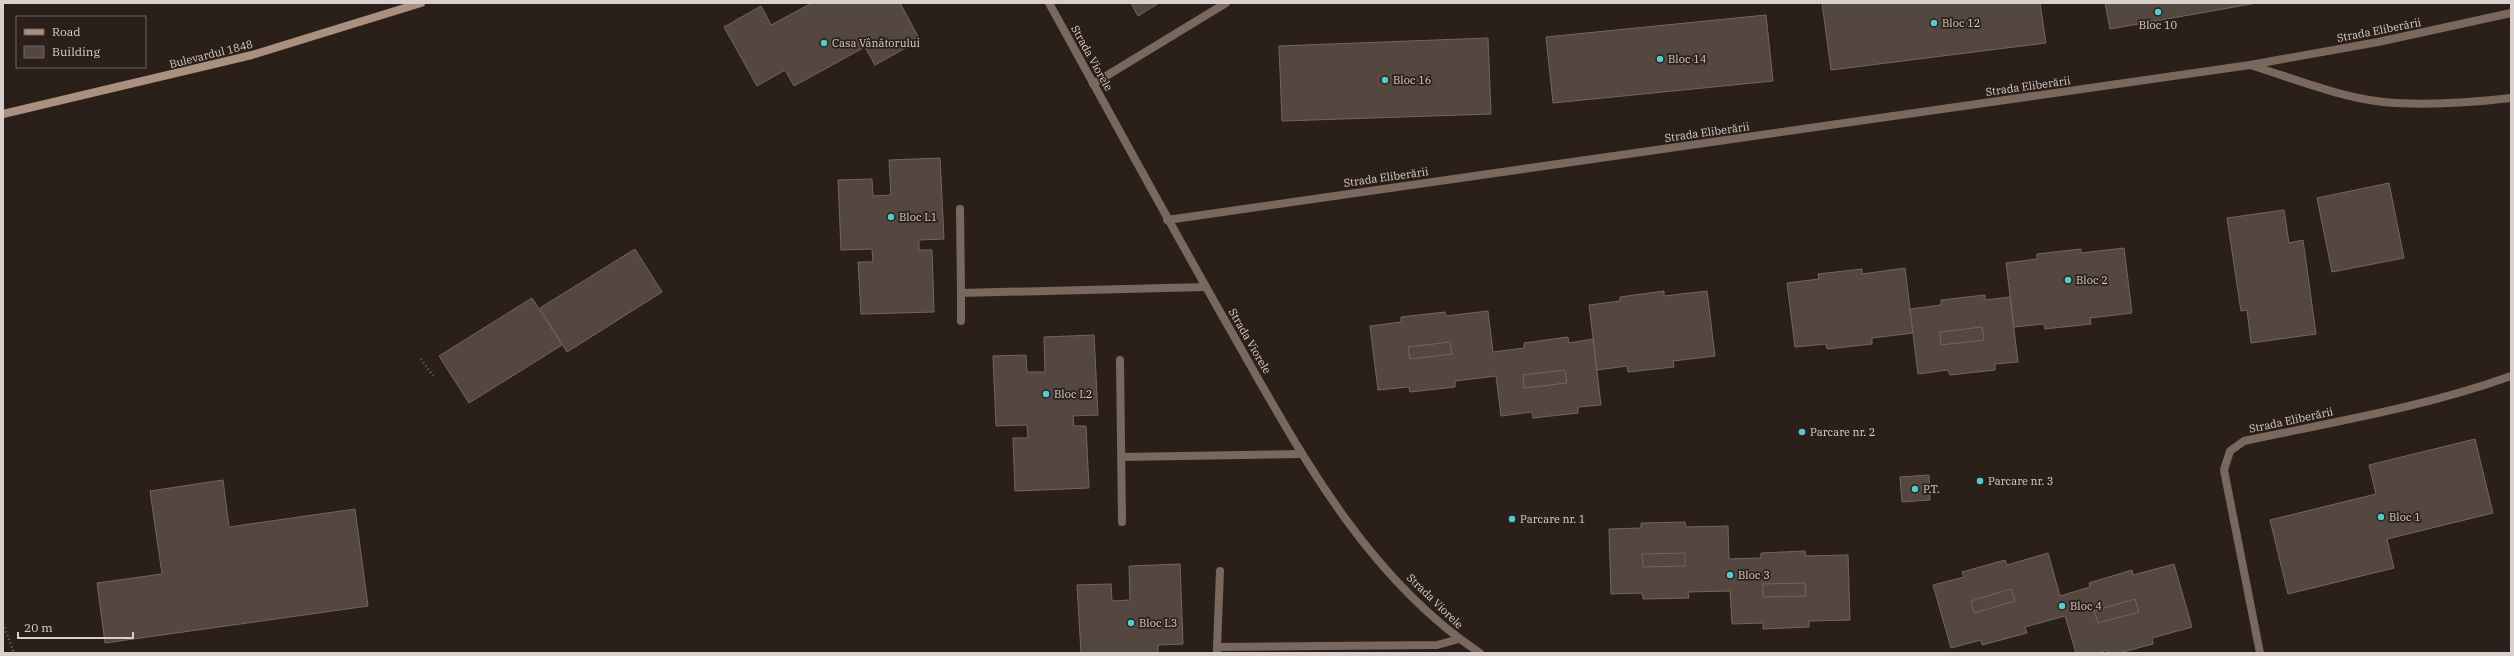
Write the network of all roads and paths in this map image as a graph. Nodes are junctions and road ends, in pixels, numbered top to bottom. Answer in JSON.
{"nodes":[{"id":1,"x":421,"y":3,"type":"edge"},
{"id":2,"x":1049,"y":3,"type":"edge"},
{"id":3,"x":1226,"y":3,"type":"edge"},
{"id":4,"x":2511,"y":13,"type":"edge"},
{"id":5,"x":2250,"y":65,"type":"junction"},
{"id":6,"x":1093,"y":84,"type":"junction"},
{"id":7,"x":2511,"y":98,"type":"edge"},
{"id":8,"x":3,"y":114,"type":"edge"},
{"id":9,"x":960,"y":209,"type":"dead end"},
{"id":10,"x":1167,"y":220,"type":"junction"},
{"id":11,"x":1206,"y":287,"type":"junction"},
{"id":12,"x":960,"y":293,"type":"junction"},
{"id":13,"x":961,"y":321,"type":"dead end"},
{"id":14,"x":421,"y":359,"type":"dead end"},
{"id":15,"x":1120,"y":360,"type":"dead end"},
{"id":16,"x":433,"y":376,"type":"dead end"},
{"id":17,"x":2511,"y":376,"type":"edge"},
{"id":18,"x":1301,"y":454,"type":"junction"},
{"id":19,"x":1122,"y":457,"type":"junction"},
{"id":20,"x":1122,"y":522,"type":"dead end"},
{"id":21,"x":1220,"y":571,"type":"dead end"},
{"id":22,"x":3,"y":624,"type":"edge"},
{"id":23,"x":1459,"y":639,"type":"junction"},
{"id":24,"x":1217,"y":650,"type":"edge"},
{"id":25,"x":14,"y":653,"type":"edge"},
{"id":26,"x":1480,"y":653,"type":"edge"},
{"id":27,"x":2260,"y":653,"type":"edge"}],
"edges":[{"from":1,"to":8,"type":"street","name":"Bulevardul 1848"},
{"from":2,"to":6,"type":"street","name":"Strada Viorele"},
{"from":3,"to":6,"type":"street"},
{"from":4,"to":5,"type":"street","name":"Strada Eliberării"},
{"from":5,"to":7,"type":"street","name":"Strada Eliberării"},
{"from":5,"to":10,"type":"street","name":"Strada Eliberării"},
{"from":6,"to":10,"type":"street","name":"Strada Viorele"},
{"from":9,"to":12,"type":"street"},
{"from":10,"to":11,"type":"street","name":"Strada Viorele"},
{"from":11,"to":12,"type":"street"},
{"from":11,"to":18,"type":"street","name":"Strada Viorele"},
{"from":12,"to":13,"type":"street"},
{"from":14,"to":16,"type":"path"},
{"from":15,"to":19,"type":"street"},
{"from":17,"to":27,"type":"street","name":"Strada Eliberării"},
{"from":18,"to":19,"type":"street"},
{"from":18,"to":23,"type":"street","name":"Strada Viorele"},
{"from":19,"to":20,"type":"street"},
{"from":21,"to":24,"type":"street"},
{"from":22,"to":25,"type":"path"},
{"from":23,"to":24,"type":"street"},
{"from":23,"to":26,"type":"street","name":"Strada Viorele"}]}
